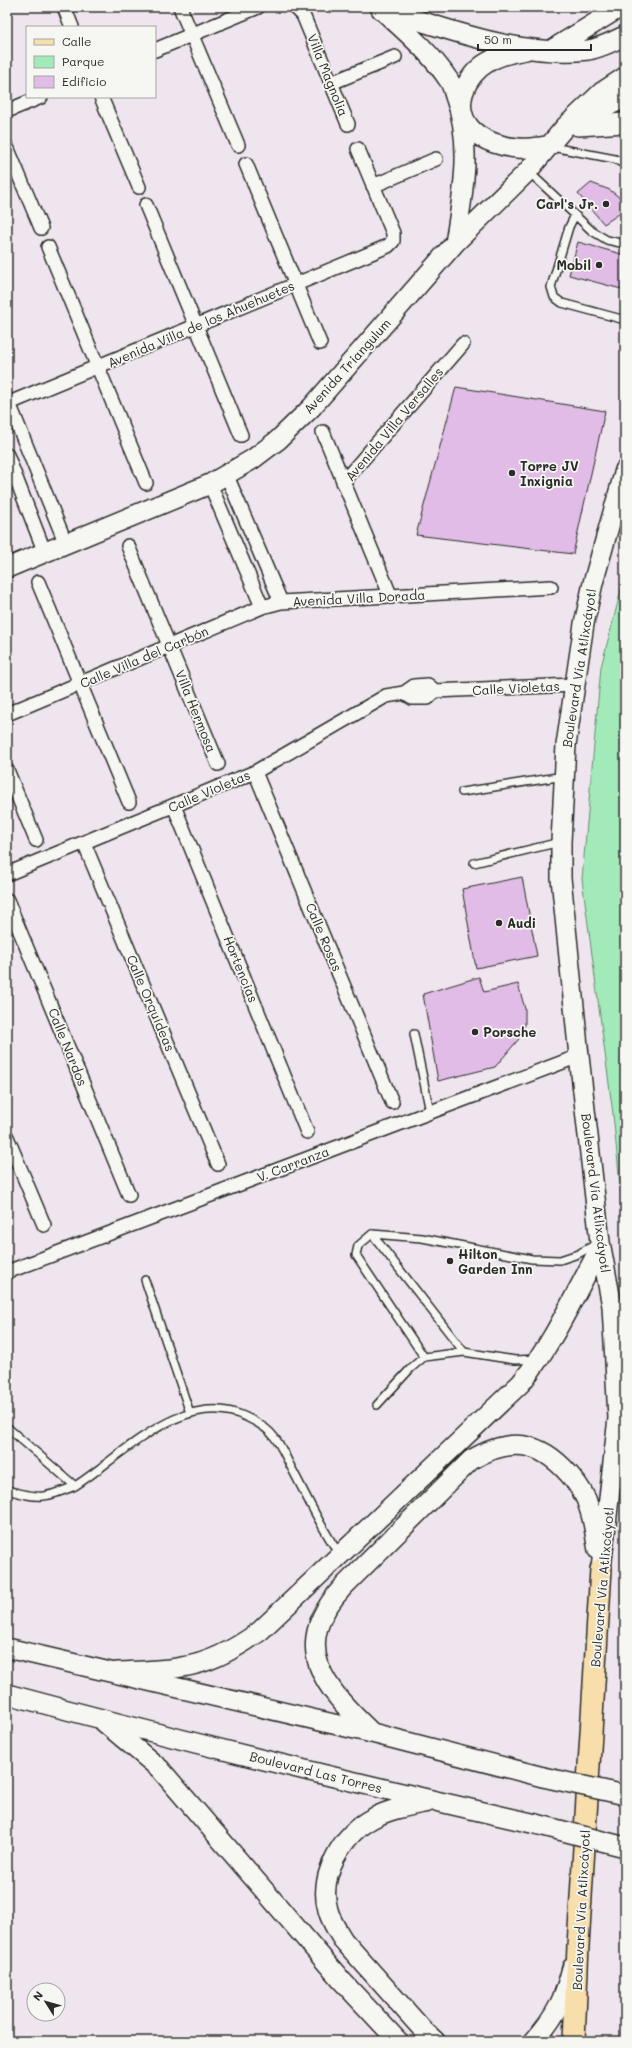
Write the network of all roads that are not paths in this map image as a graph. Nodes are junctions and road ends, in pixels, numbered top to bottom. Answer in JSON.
{"nodes":[{"id":1,"x":64,"y":7,"type":"edge"},
{"id":2,"x":180,"y":7,"type":"edge"},
{"id":3,"x":258,"y":7,"type":"edge"},
{"id":4,"x":295,"y":7,"type":"edge"},
{"id":5,"x":621,"y":7,"type":"edge"},
{"id":6,"x":378,"y":8,"type":"edge"},
{"id":7,"x":72,"y":26,"type":"edge"},
{"id":8,"x":192,"y":34,"type":"junction"},
{"id":9,"x":625,"y":36,"type":"edge"},
{"id":10,"x":543,"y":49,"type":"junction"},
{"id":11,"x":156,"y":50,"type":"edge"},
{"id":12,"x":395,"y":57,"type":"dead end"},
{"id":13,"x":620,"y":80,"type":"edge"},
{"id":14,"x":331,"y":83,"type":"junction"},
{"id":15,"x":39,"y":98,"type":"edge"},
{"id":16,"x":101,"y":98,"type":"edge"},
{"id":17,"x":625,"y":98,"type":"edge"},
{"id":18,"x":7,"y":111,"type":"edge"},
{"id":19,"x":462,"y":113,"type":"junction"},
{"id":20,"x":625,"y":122,"type":"edge"},
{"id":21,"x":348,"y":124,"type":"dead end"},
{"id":22,"x":565,"y":127,"type":"junction"},
{"id":23,"x":238,"y":146,"type":"dead end"},
{"id":24,"x":548,"y":146,"type":"junction"},
{"id":25,"x":7,"y":147,"type":"edge"},
{"id":26,"x":358,"y":149,"type":"dead end"},
{"id":27,"x":436,"y":159,"type":"dead end"},
{"id":28,"x":246,"y":164,"type":"dead end"},
{"id":29,"x":625,"y":165,"type":"edge"},
{"id":30,"x":528,"y":170,"type":"junction"},
{"id":31,"x":373,"y":186,"type":"junction"},
{"id":32,"x":139,"y":187,"type":"dead end"},
{"id":33,"x":146,"y":205,"type":"dead end"},
{"id":34,"x":575,"y":215,"type":"junction"},
{"id":35,"x":41,"y":228,"type":"dead end"},
{"id":36,"x":455,"y":243,"type":"junction"},
{"id":37,"x":625,"y":244,"type":"edge"},
{"id":38,"x":48,"y":247,"type":"dead end"},
{"id":39,"x":296,"y":284,"type":"junction"},
{"id":40,"x":625,"y":320,"type":"edge"},
{"id":41,"x":196,"y":326,"type":"junction"},
{"id":42,"x":320,"y":343,"type":"dead end"},
{"id":43,"x":462,"y":344,"type":"dead end"},
{"id":44,"x":98,"y":366,"type":"junction"},
{"id":45,"x":8,"y":404,"type":"edge"},
{"id":46,"x":323,"y":432,"type":"dead end"},
{"id":47,"x":242,"y":435,"type":"dead end"},
{"id":48,"x":7,"y":454,"type":"edge"},
{"id":49,"x":625,"y":470,"type":"edge"},
{"id":50,"x":227,"y":476,"type":"junction"},
{"id":51,"x":343,"y":482,"type":"junction"},
{"id":52,"x":146,"y":483,"type":"dead end"},
{"id":53,"x":210,"y":484,"type":"junction"},
{"id":54,"x":66,"y":544,"type":"junction"},
{"id":55,"x":128,"y":546,"type":"dead end"},
{"id":56,"x":45,"y":553,"type":"junction"},
{"id":57,"x":7,"y":568,"type":"edge"},
{"id":58,"x":38,"y":582,"type":"dead end"},
{"id":59,"x":550,"y":587,"type":"dead end"},
{"id":60,"x":391,"y":597,"type":"junction"},
{"id":61,"x":281,"y":602,"type":"junction"},
{"id":62,"x":262,"y":607,"type":"junction"},
{"id":63,"x":170,"y":646,"type":"junction"},
{"id":64,"x":80,"y":684,"type":"junction"},
{"id":65,"x":574,"y":685,"type":"junction"},
{"id":66,"x":7,"y":714,"type":"edge"},
{"id":67,"x":218,"y":764,"type":"dead end"},
{"id":68,"x":7,"y":770,"type":"edge"},
{"id":69,"x":256,"y":772,"type":"junction"},
{"id":70,"x":564,"y":776,"type":"junction"},
{"id":71,"x":462,"y":792,"type":"dead end"},
{"id":72,"x":128,"y":802,"type":"dead end"},
{"id":73,"x":174,"y":806,"type":"junction"},
{"id":74,"x":36,"y":840,"type":"dead end"},
{"id":75,"x":561,"y":842,"type":"junction"},
{"id":76,"x":84,"y":843,"type":"junction"},
{"id":77,"x":474,"y":863,"type":"dead end"},
{"id":78,"x":7,"y":874,"type":"edge"},
{"id":79,"x":7,"y":900,"type":"edge"},
{"id":80,"x":414,"y":1034,"type":"dead end"},
{"id":81,"x":579,"y":1056,"type":"junction"},
{"id":82,"x":392,"y":1102,"type":"dead end"},
{"id":83,"x":430,"y":1112,"type":"junction"},
{"id":84,"x":307,"y":1132,"type":"dead end"},
{"id":85,"x":7,"y":1137,"type":"edge"},
{"id":86,"x":218,"y":1164,"type":"dead end"},
{"id":87,"x":128,"y":1195,"type":"dead end"},
{"id":88,"x":44,"y":1225,"type":"dead end"},
{"id":89,"x":372,"y":1234,"type":"junction"},
{"id":90,"x":600,"y":1245,"type":"junction"},
{"id":91,"x":7,"y":1272,"type":"edge"},
{"id":92,"x":145,"y":1280,"type":"dead end"},
{"id":93,"x":464,"y":1352,"type":"junction"},
{"id":94,"x":424,"y":1357,"type":"junction"},
{"id":95,"x":541,"y":1358,"type":"junction"},
{"id":96,"x":377,"y":1405,"type":"dead end"},
{"id":97,"x":190,"y":1413,"type":"junction"},
{"id":98,"x":8,"y":1428,"type":"dead end"},
{"id":99,"x":75,"y":1486,"type":"junction"},
{"id":100,"x":7,"y":1490,"type":"edge"},
{"id":101,"x":340,"y":1555,"type":"junction"},
{"id":102,"x":601,"y":1569,"type":"junction"},
{"id":103,"x":7,"y":1648,"type":"edge"},
{"id":104,"x":117,"y":1672,"type":"junction"},
{"id":105,"x":7,"y":1694,"type":"edge"},
{"id":106,"x":100,"y":1719,"type":"junction"},
{"id":107,"x":372,"y":1733,"type":"junction"},
{"id":108,"x":625,"y":1795,"type":"edge"},
{"id":109,"x":432,"y":1801,"type":"junction"},
{"id":110,"x":625,"y":1847,"type":"edge"},
{"id":111,"x":578,"y":1946,"type":"junction"},
{"id":112,"x":398,"y":2041,"type":"edge"},
{"id":113,"x":435,"y":2041,"type":"edge"},
{"id":114,"x":534,"y":2041,"type":"edge"},
{"id":115,"x":574,"y":2041,"type":"edge"}],
"edges":[{"from":1,"to":7,"type":"street"},
{"from":2,"to":8,"type":"street"},
{"from":3,"to":8,"type":"street"},
{"from":4,"to":14,"type":"street","name":"Villa Magnolia"},
{"from":5,"to":10,"type":"main road"},
{"from":6,"to":10,"type":"main road"},
{"from":6,"to":19,"type":"main road"},
{"from":8,"to":11,"type":"street"},
{"from":8,"to":23,"type":"street"},
{"from":9,"to":10,"type":"main road"},
{"from":10,"to":19,"type":"main road"},
{"from":12,"to":14,"type":"street"},
{"from":13,"to":22,"type":"main road","name":"Avenida Triangulum"},
{"from":14,"to":21,"type":"street","name":"Villa Magnolia"},
{"from":15,"to":18,"type":"street"},
{"from":16,"to":32,"type":"street"},
{"from":17,"to":22,"type":"main road"},
{"from":19,"to":24,"type":"main road"},
{"from":19,"to":36,"type":"main road"},
{"from":20,"to":22,"type":"main road"},
{"from":22,"to":24,"type":"main road","name":"Avenida Triangulum"},
{"from":24,"to":29,"type":"lane"},
{"from":24,"to":30,"type":"main road","name":"Avenida Triangulum"},
{"from":25,"to":35,"type":"street"},
{"from":26,"to":31,"type":"street"},
{"from":27,"to":31,"type":"street"},
{"from":28,"to":39,"type":"street"},
{"from":30,"to":34,"type":"lane"},
{"from":30,"to":36,"type":"main road","name":"Avenida Triangulum"},
{"from":31,"to":39,"type":"street","name":"Avenida Villa de los Ahuehuetes"},
{"from":33,"to":41,"type":"street"},
{"from":34,"to":37,"type":"lane"},
{"from":34,"to":40,"type":"lane"},
{"from":36,"to":50,"type":"main road","name":"Avenida Triangulum"},
{"from":38,"to":44,"type":"street"},
{"from":39,"to":41,"type":"street","name":"Avenida Villa de los Ahuehuetes"},
{"from":39,"to":42,"type":"street"},
{"from":41,"to":44,"type":"street","name":"Avenida Villa de los Ahuehuetes"},
{"from":41,"to":47,"type":"street"},
{"from":43,"to":51,"type":"street","name":"Avenida Villa Versalles"},
{"from":44,"to":45,"type":"street","name":"Avenida Villa de los Ahuehuetes"},
{"from":44,"to":52,"type":"street"},
{"from":45,"to":54,"type":"street"},
{"from":46,"to":51,"type":"street"},
{"from":48,"to":56,"type":"street"},
{"from":49,"to":65,"type":"main road","name":"Boulevard Vía Atlixcáyotl"},
{"from":50,"to":53,"type":"main road","name":"Avenida Triangulum"},
{"from":50,"to":61,"type":"street","name":"Avenida Villa Dorada"},
{"from":51,"to":60,"type":"street","name":"Avenida Villa Versalles"},
{"from":53,"to":54,"type":"main road","name":"Avenida Triangulum"},
{"from":53,"to":62,"type":"street"},
{"from":54,"to":56,"type":"main road","name":"Avenida Triangulum"},
{"from":55,"to":63,"type":"street","name":"Villa Hermosa"},
{"from":56,"to":57,"type":"main road","name":"Avenida Triangulum"},
{"from":58,"to":64,"type":"street"},
{"from":59,"to":60,"type":"street","name":"Avenida Villa Dorada"},
{"from":60,"to":61,"type":"street","name":"Avenida Villa Dorada"},
{"from":61,"to":62,"type":"street","name":"Calle Villa del Carbón"},
{"from":62,"to":63,"type":"street","name":"Calle Villa del Carbón"},
{"from":63,"to":64,"type":"street","name":"Calle Villa del Carbón"},
{"from":63,"to":67,"type":"street","name":"Villa Hermosa"},
{"from":64,"to":66,"type":"street","name":"Calle Villa del Carbón"},
{"from":64,"to":72,"type":"street"},
{"from":65,"to":69,"type":"street","name":"Calle Violetas"},
{"from":65,"to":70,"type":"main road","name":"Boulevard Vía Atlixcáyotl"},
{"from":68,"to":74,"type":"street"},
{"from":69,"to":73,"type":"street","name":"Calle Violetas"},
{"from":69,"to":82,"type":"street","name":"Calle Rosas"},
{"from":70,"to":71,"type":"lane"},
{"from":70,"to":75,"type":"main road","name":"Boulevard Vía Atlixcáyotl"},
{"from":73,"to":76,"type":"street","name":"Calle Violetas"},
{"from":73,"to":84,"type":"street","name":"Hortencias"},
{"from":75,"to":77,"type":"lane"},
{"from":75,"to":81,"type":"main road","name":"Boulevard Vía Atlixcáyotl"},
{"from":76,"to":78,"type":"street","name":"Calle Violetas"},
{"from":76,"to":86,"type":"street","name":"Calle Orquídeas"},
{"from":79,"to":87,"type":"street","name":"Calle Nardos"},
{"from":80,"to":83,"type":"lane"},
{"from":81,"to":83,"type":"street","name":"V. Carranza"},
{"from":81,"to":90,"type":"main road","name":"Boulevard Vía Atlixcáyotl"},
{"from":83,"to":91,"type":"street","name":"V. Carranza"},
{"from":85,"to":88,"type":"street"},
{"from":89,"to":90,"type":"lane"},
{"from":89,"to":93,"type":"lane"},
{"from":89,"to":94,"type":"lane"},
{"from":90,"to":95,"type":"main road"},
{"from":90,"to":102,"type":"main road","name":"Boulevard Vía Atlixcáyotl"},
{"from":92,"to":97,"type":"lane"},
{"from":93,"to":94,"type":"lane"},
{"from":93,"to":95,"type":"lane"},
{"from":94,"to":96,"type":"lane"},
{"from":95,"to":101,"type":"main road"},
{"from":97,"to":99,"type":"lane"},
{"from":97,"to":101,"type":"lane"},
{"from":98,"to":99,"type":"lane"},
{"from":99,"to":100,"type":"lane"},
{"from":101,"to":104,"type":"main road"},
{"from":102,"to":107,"type":"main road"},
{"from":102,"to":111,"type":"main road","name":"Boulevard Vía Atlixcáyotl"},
{"from":103,"to":104,"type":"main road"},
{"from":104,"to":107,"type":"main road"},
{"from":105,"to":106,"type":"main road","name":"Boulevard Las Torres"},
{"from":106,"to":109,"type":"main road","name":"Boulevard Las Torres"},
{"from":106,"to":112,"type":"main road"},
{"from":107,"to":108,"type":"main road","bridge":true},
{"from":109,"to":110,"type":"main road","name":"Boulevard Las Torres","bridge":true},
{"from":109,"to":113,"type":"main road"},
{"from":111,"to":114,"type":"main road"},
{"from":111,"to":115,"type":"main road","name":"Boulevard Vía Atlixcáyotl"}]}
